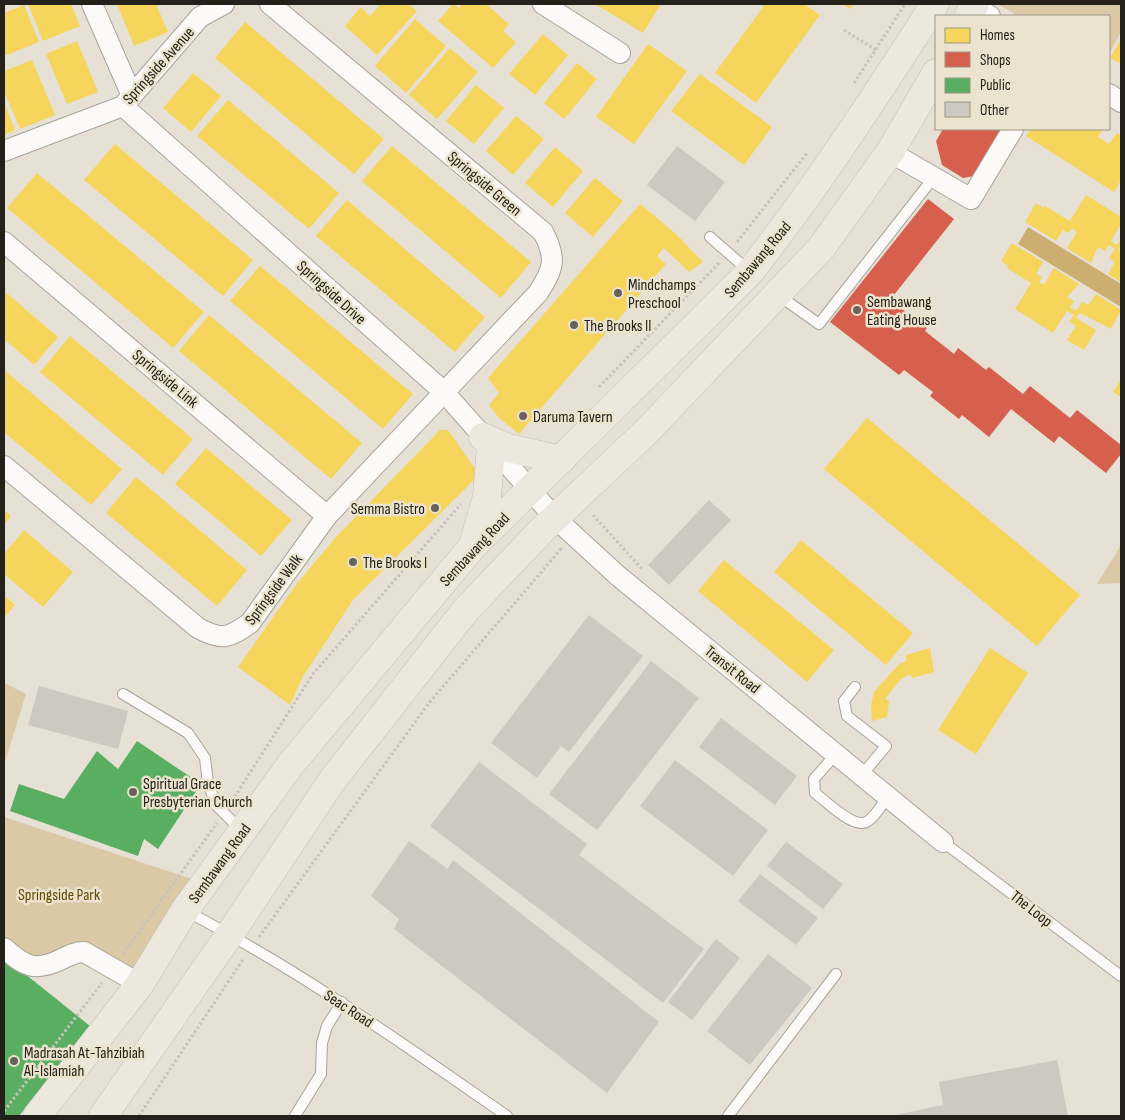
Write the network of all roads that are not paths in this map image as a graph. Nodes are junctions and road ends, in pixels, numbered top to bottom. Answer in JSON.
{"nodes":[{"id":1,"x":92,"y":4,"type":"edge"},
{"id":2,"x":224,"y":4,"type":"edge"},
{"id":3,"x":270,"y":4,"type":"edge"},
{"id":4,"x":543,"y":4,"type":"edge"},
{"id":5,"x":935,"y":4,"type":"edge"},
{"id":6,"x":620,"y":53,"type":"dead end"},
{"id":7,"x":935,"y":75,"type":"edge"},
{"id":8,"x":1110,"y":95,"type":"edge"},
{"id":9,"x":128,"y":101,"type":"junction"},
{"id":10,"x":1121,"y":102,"type":"edge"},
{"id":11,"x":1012,"y":130,"type":"edge"},
{"id":12,"x":4,"y":151,"type":"edge"},
{"id":13,"x":890,"y":152,"type":"junction"},
{"id":14,"x":934,"y":177,"type":"junction"},
{"id":15,"x":710,"y":237,"type":"dead end"},
{"id":16,"x":4,"y":242,"type":"edge"},
{"id":17,"x":750,"y":272,"type":"junction"},
{"id":18,"x":777,"y":295,"type":"junction"},
{"id":19,"x":444,"y":392,"type":"junction"},
{"id":20,"x":487,"y":441,"type":"junction"},
{"id":21,"x":560,"y":460,"type":"junction"},
{"id":22,"x":4,"y":466,"type":"edge"},
{"id":23,"x":530,"y":490,"type":"junction"},
{"id":24,"x":327,"y":516,"type":"junction"},
{"id":25,"x":555,"y":518,"type":"junction"},
{"id":26,"x":473,"y":546,"type":"junction"},
{"id":27,"x":855,"y":686,"type":"dead end"},
{"id":28,"x":123,"y":694,"type":"dead end"},
{"id":29,"x":836,"y":754,"type":"junction"},
{"id":30,"x":862,"y":775,"type":"junction"},
{"id":31,"x":888,"y":796,"type":"junction"},
{"id":32,"x":243,"y":832,"type":"junction"},
{"id":33,"x":943,"y":842,"type":"joint"},
{"id":34,"x":185,"y":910,"type":"junction"},
{"id":35,"x":240,"y":941,"type":"junction"},
{"id":36,"x":4,"y":948,"type":"edge"},
{"id":37,"x":836,"y":974,"type":"dead end"},
{"id":38,"x":1121,"y":976,"type":"edge"},
{"id":39,"x":140,"y":984,"type":"junction"},
{"id":40,"x":342,"y":1002,"type":"junction"},
{"id":41,"x":37,"y":1116,"type":"edge"},
{"id":42,"x":102,"y":1116,"type":"edge"},
{"id":43,"x":295,"y":1116,"type":"edge"},
{"id":44,"x":507,"y":1116,"type":"edge"},
{"id":45,"x":728,"y":1116,"type":"edge"}],
"edges":[{"from":1,"to":9,"type":"street","name":"Springside Drive"},
{"from":2,"to":9,"type":"street","name":"Springside Avenue"},
{"from":3,"to":19,"type":"street","name":"Springside Green"},
{"from":4,"to":6,"type":"street"},
{"from":5,"to":17,"type":"main road","name":"Sembawang Road"},
{"from":7,"to":13,"type":"main road"},
{"from":8,"to":10,"type":"street"},
{"from":9,"to":12,"type":"street","name":"Springside Avenue"},
{"from":9,"to":19,"type":"street","name":"Springside Drive"},
{"from":11,"to":14,"type":"street"},
{"from":13,"to":14,"type":"street"},
{"from":13,"to":18,"type":"main road"},
{"from":14,"to":18,"type":"lane"},
{"from":15,"to":17,"type":"lane"},
{"from":16,"to":24,"type":"street","name":"Springside Link"},
{"from":17,"to":21,"type":"main road","name":"Sembawang Road"},
{"from":18,"to":25,"type":"main road"},
{"from":19,"to":20,"type":"street","name":"Springside Drive"},
{"from":19,"to":24,"type":"street","name":"Springside Walk"},
{"from":20,"to":21,"type":"main road"},
{"from":20,"to":23,"type":"street","name":"Springside Drive"},
{"from":20,"to":26,"type":"main road"},
{"from":21,"to":23,"type":"main road","name":"Sembawang Road"},
{"from":22,"to":24,"type":"street","name":"Springside Walk"},
{"from":23,"to":25,"type":"street","name":"Transit Road"},
{"from":23,"to":26,"type":"main road","name":"Sembawang Road"},
{"from":25,"to":29,"type":"street","name":"Transit Road"},
{"from":25,"to":35,"type":"main road"},
{"from":26,"to":32,"type":"main road","name":"Sembawang Road"},
{"from":27,"to":30,"type":"lane"},
{"from":28,"to":32,"type":"lane"},
{"from":29,"to":30,"type":"street","name":"Transit Road"},
{"from":29,"to":31,"type":"lane"},
{"from":30,"to":31,"type":"street","name":"Transit Road"},
{"from":31,"to":33,"type":"street","name":"Transit Road"},
{"from":32,"to":34,"type":"main road","name":"Sembawang Road"},
{"from":33,"to":38,"type":"lane","name":"The Loop"},
{"from":34,"to":35,"type":"lane","name":"Seac Road"},
{"from":34,"to":39,"type":"main road","name":"Sembawang Road"},
{"from":35,"to":40,"type":"lane","name":"Seac Road"},
{"from":35,"to":42,"type":"main road"},
{"from":36,"to":39,"type":"street"},
{"from":37,"to":45,"type":"lane"},
{"from":39,"to":41,"type":"main road","name":"Sembawang Road"},
{"from":40,"to":43,"type":"lane"},
{"from":40,"to":44,"type":"lane","name":"Seac Road"}]}
